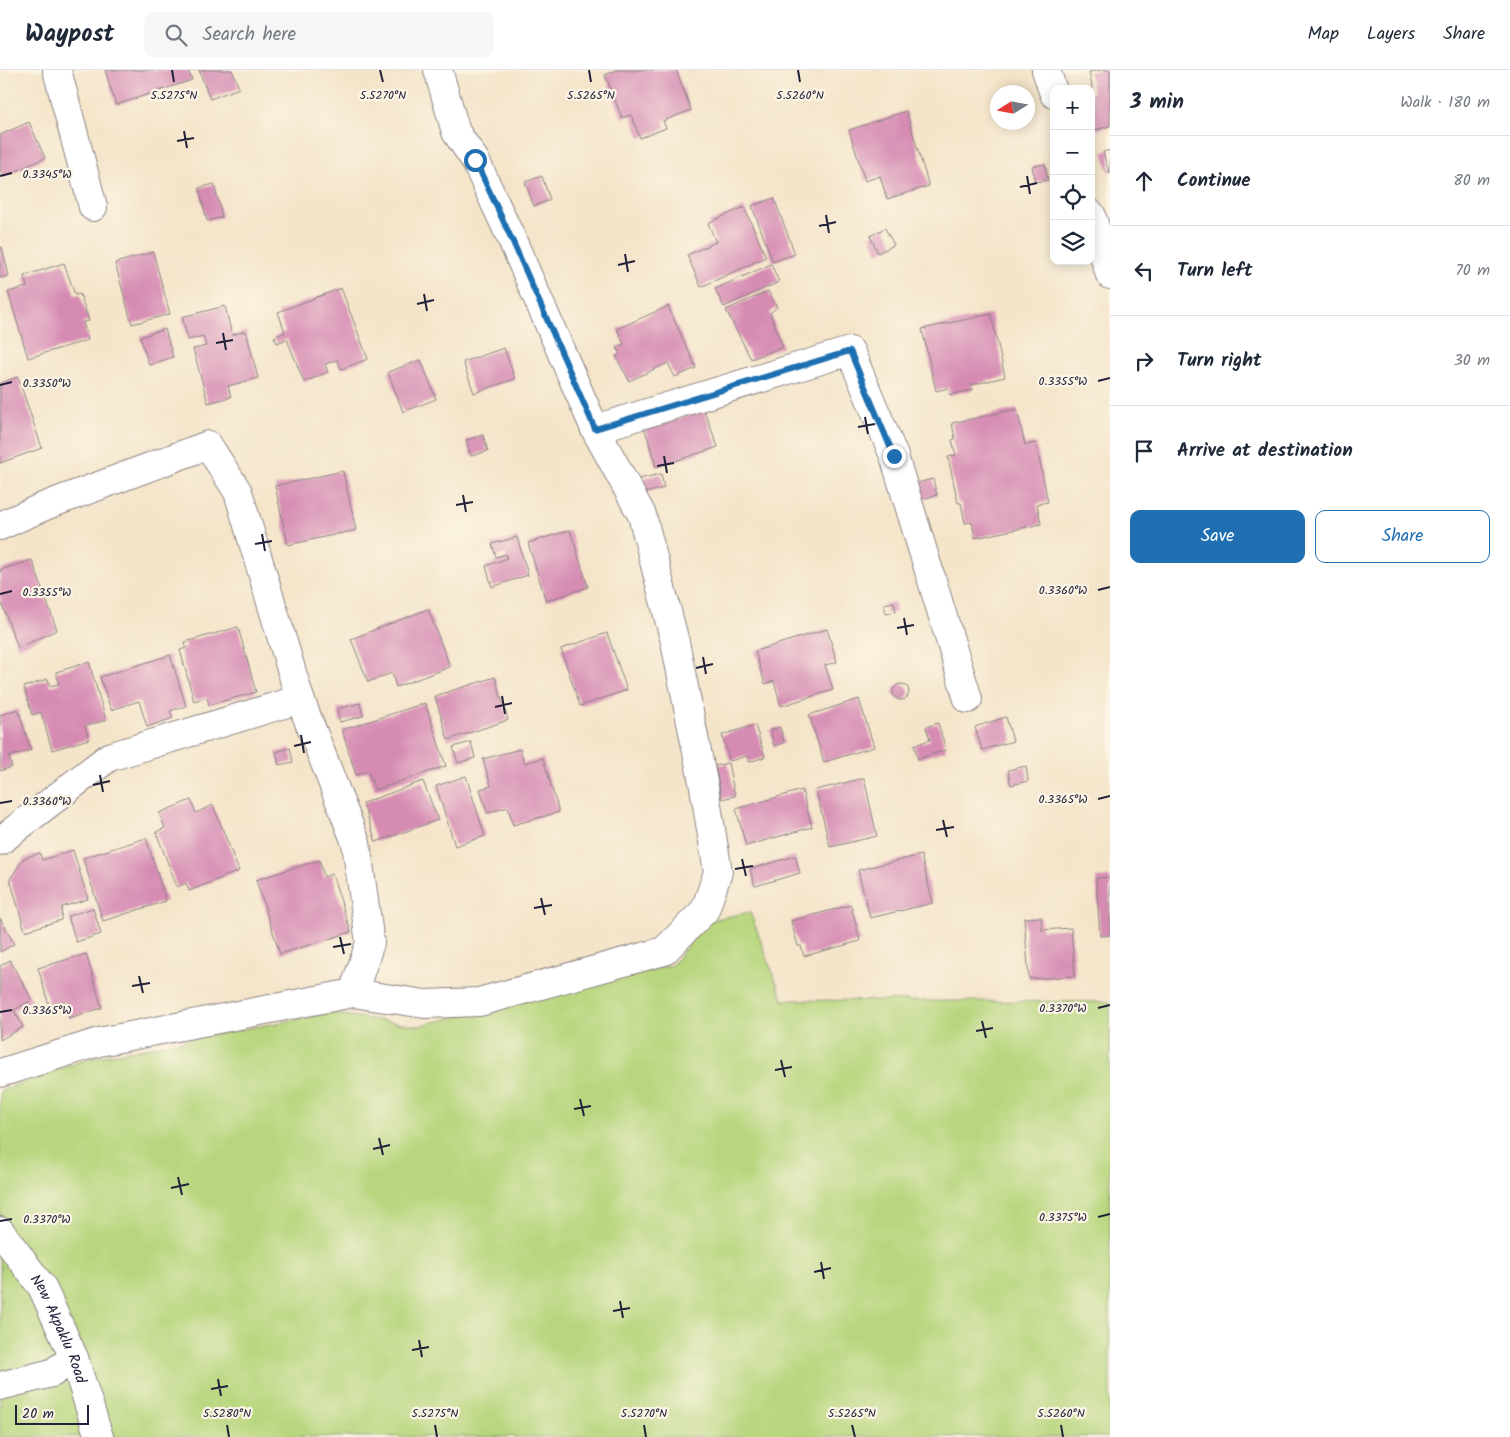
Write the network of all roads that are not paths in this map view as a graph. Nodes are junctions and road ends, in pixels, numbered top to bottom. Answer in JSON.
{"nodes":[{"id":1,"x":57,"y":70,"type":"edge"},
{"id":2,"x":438,"y":70,"type":"edge"},
{"id":3,"x":1046,"y":70,"type":"edge"},
{"id":4,"x":1051,"y":85,"type":"edge"},
{"id":5,"x":93,"y":207,"type":"dead end"},
{"id":6,"x":1093,"y":220,"type":"edge"},
{"id":7,"x":1110,"y":275,"type":"edge"},
{"id":8,"x":595,"y":429,"type":"junction"},
{"id":9,"x":0,"y":526,"type":"edge"},
{"id":10,"x":300,"y":699,"type":"junction"},
{"id":11,"x":968,"y":699,"type":"dead end"},
{"id":12,"x":0,"y":841,"type":"edge"},
{"id":13,"x":353,"y":994,"type":"junction"},
{"id":14,"x":0,"y":1073,"type":"edge"},
{"id":15,"x":0,"y":1231,"type":"edge"},
{"id":16,"x":74,"y":1358,"type":"junction"},
{"id":17,"x":0,"y":1386,"type":"edge"},
{"id":18,"x":98,"y":1437,"type":"edge"}],
"edges":[{"from":1,"to":5,"type":"street"},
{"from":2,"to":8,"type":"street"},
{"from":3,"to":4,"type":"street"},
{"from":6,"to":7,"type":"street"},
{"from":8,"to":11,"type":"street"},
{"from":8,"to":13,"type":"street"},
{"from":9,"to":10,"type":"street"},
{"from":10,"to":12,"type":"street"},
{"from":10,"to":13,"type":"street"},
{"from":13,"to":14,"type":"street"},
{"from":15,"to":16,"type":"street","name":"New Akpaklu Road"},
{"from":16,"to":17,"type":"street"},
{"from":16,"to":18,"type":"street","name":"New Akpaklu Road"}]}
